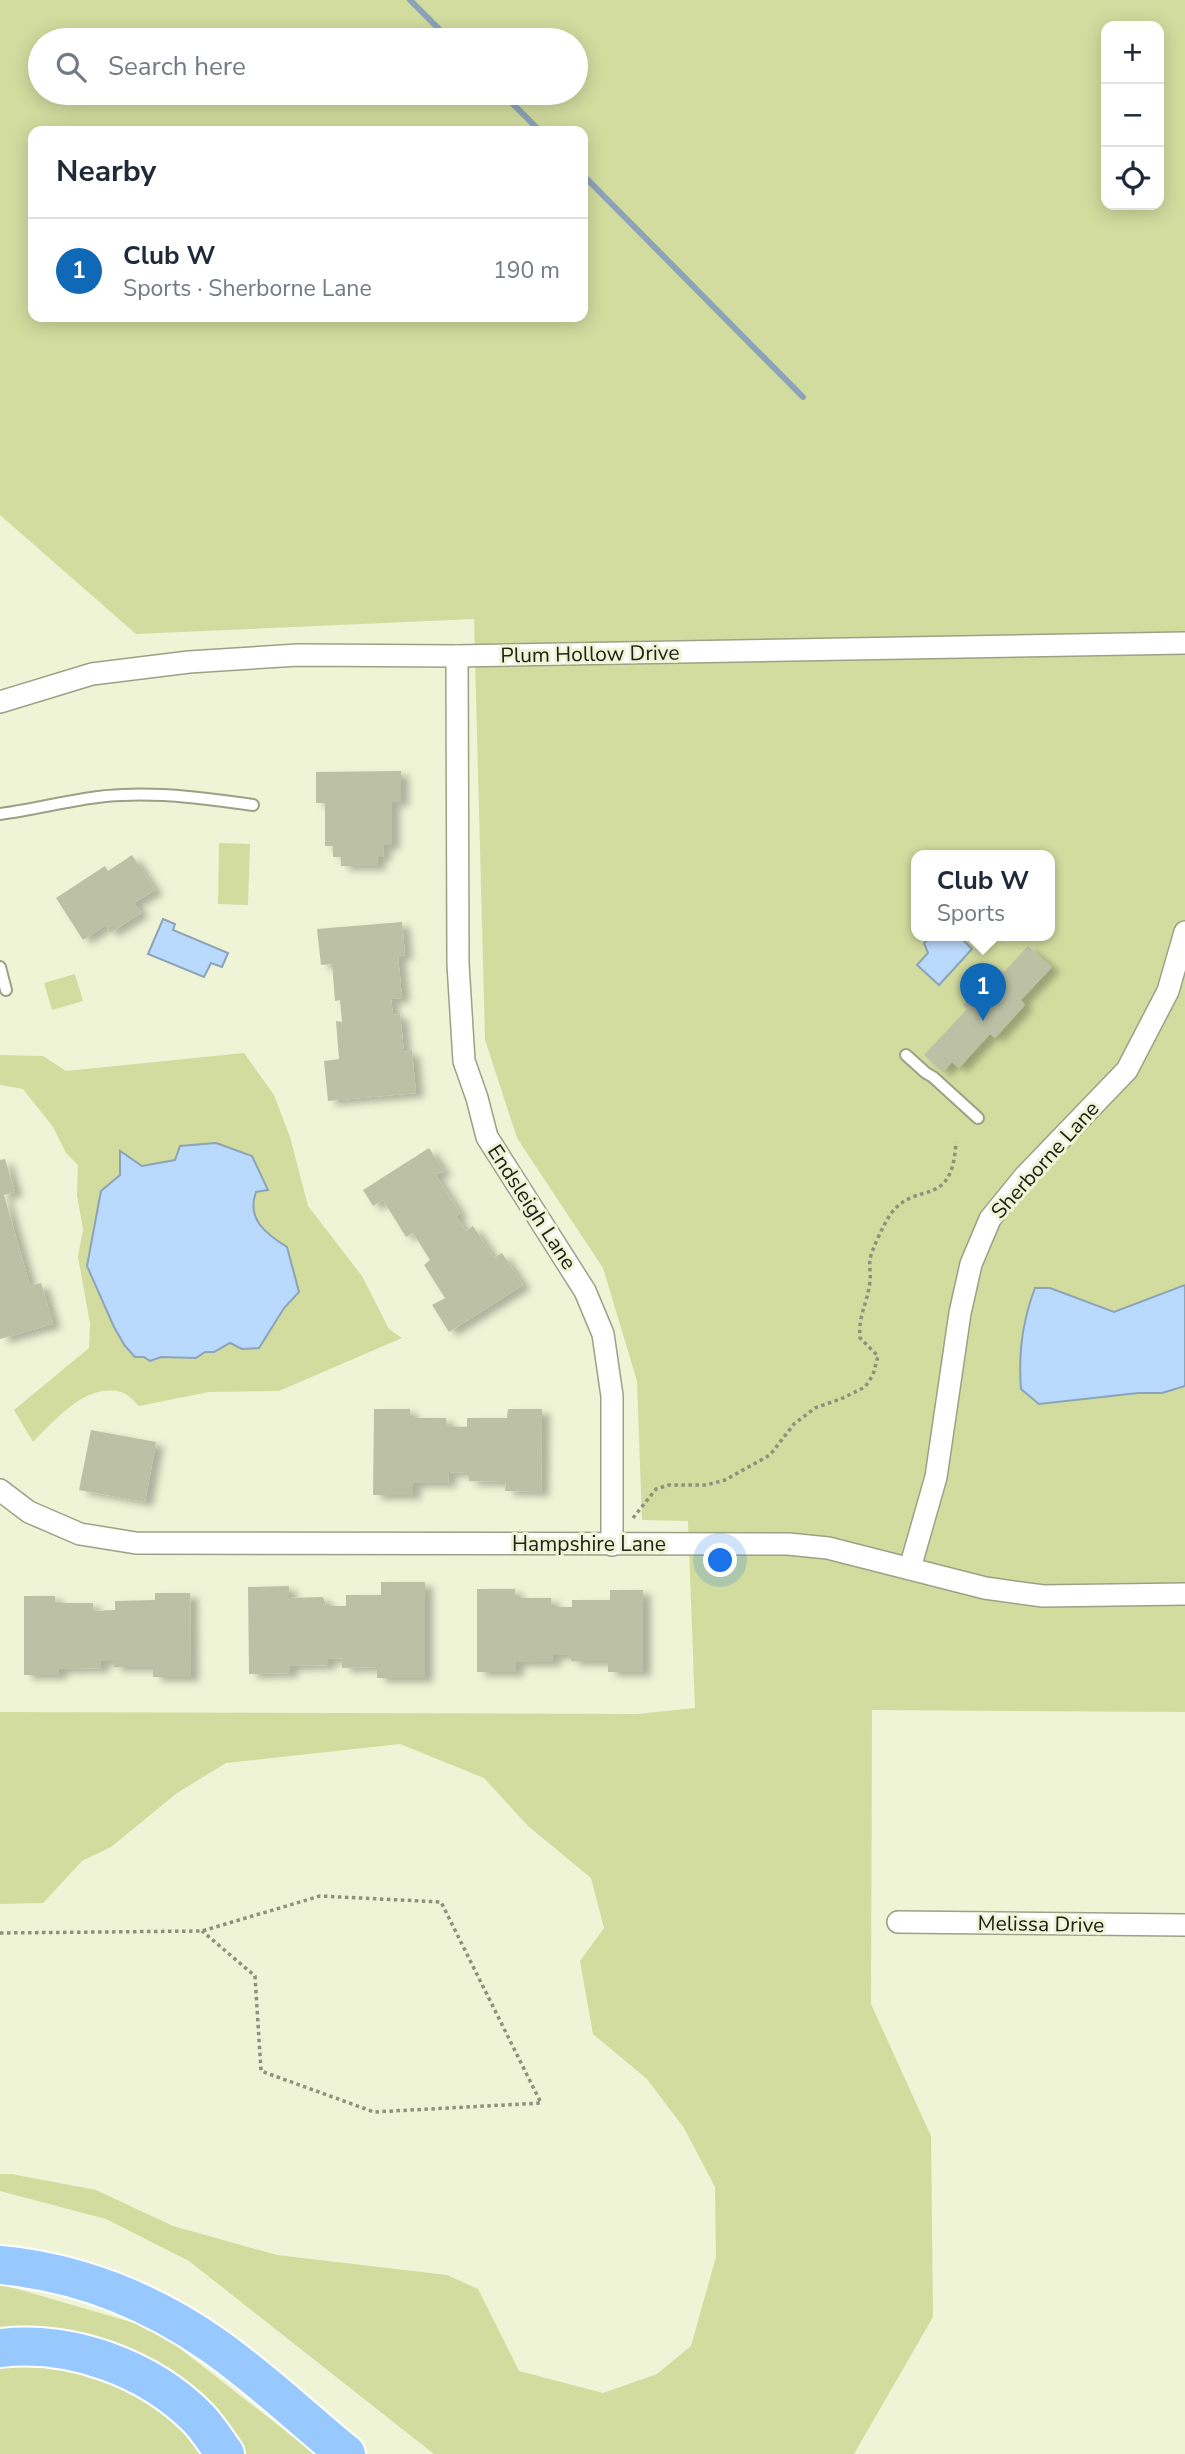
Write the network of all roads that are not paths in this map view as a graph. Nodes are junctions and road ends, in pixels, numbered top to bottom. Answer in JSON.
{"nodes":[{"id":1,"x":1185,"y":643,"type":"edge"},
{"id":2,"x":457,"y":656,"type":"junction"},
{"id":3,"x":0,"y":702,"type":"edge"},
{"id":4,"x":253,"y":806,"type":"dead end"},
{"id":5,"x":0,"y":814,"type":"edge"},
{"id":6,"x":1185,"y":932,"type":"edge"},
{"id":7,"x":0,"y":967,"type":"edge"},
{"id":8,"x":6,"y":990,"type":"dead end"},
{"id":9,"x":906,"y":1055,"type":"dead end"},
{"id":10,"x":978,"y":1118,"type":"dead end"},
{"id":11,"x":0,"y":1490,"type":"edge"},
{"id":12,"x":612,"y":1545,"type":"junction"},
{"id":13,"x":910,"y":1568,"type":"junction"},
{"id":14,"x":1185,"y":1594,"type":"edge"},
{"id":15,"x":898,"y":1922,"type":"dead end"},
{"id":16,"x":1185,"y":1925,"type":"edge"},
{"id":17,"x":0,"y":2265,"type":"edge"},
{"id":18,"x":0,"y":2348,"type":"edge"},
{"id":19,"x":225,"y":2454,"type":"edge"},
{"id":20,"x":346,"y":2454,"type":"edge"}],
"edges":[{"from":1,"to":2,"type":"street","name":"Plum Hollow Drive"},
{"from":2,"to":3,"type":"street","name":"Plum Hollow Drive"},
{"from":2,"to":12,"type":"street","name":"Endsleigh Lane"},
{"from":4,"to":5,"type":"lane"},
{"from":6,"to":13,"type":"street","name":"Sherborne Lane"},
{"from":7,"to":8,"type":"lane"},
{"from":9,"to":10,"type":"lane"},
{"from":11,"to":12,"type":"street","name":"Hampshire Lane"},
{"from":12,"to":13,"type":"street","name":"Hampshire Lane"},
{"from":13,"to":14,"type":"street","name":"Hampshire Lane"},
{"from":15,"to":16,"type":"street","name":"Melissa Drive"},
{"from":17,"to":20,"type":"highway"},
{"from":18,"to":19,"type":"highway"}]}
